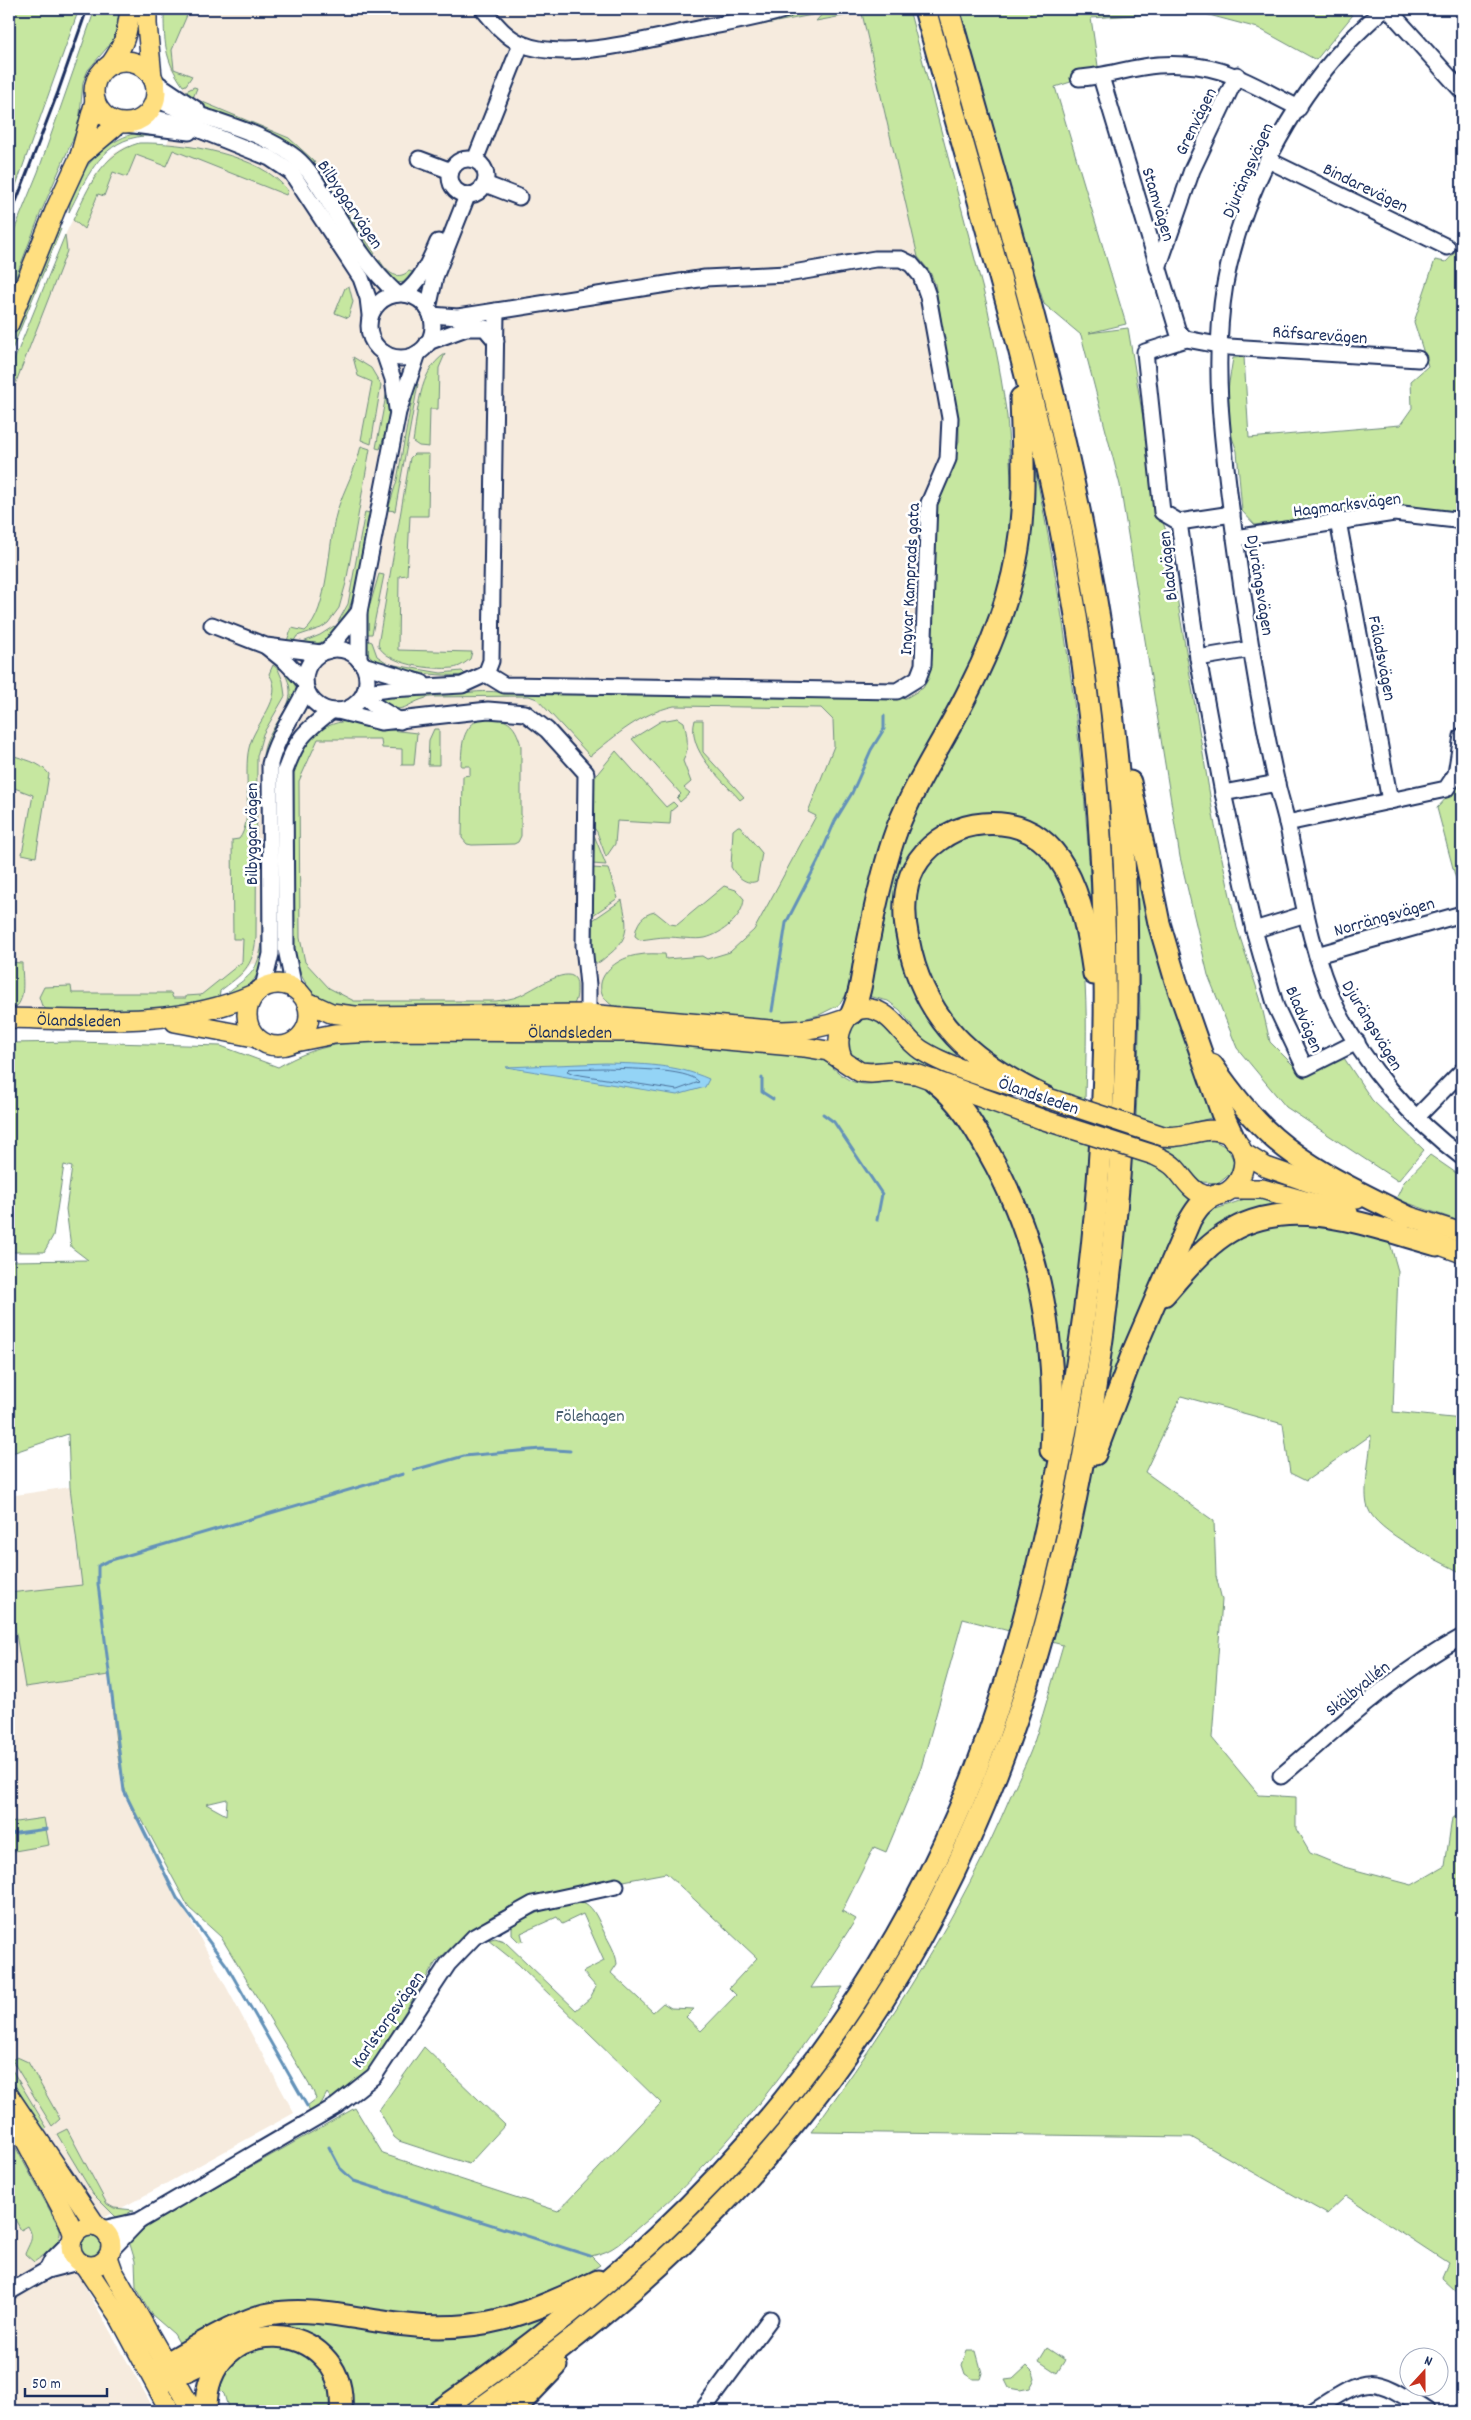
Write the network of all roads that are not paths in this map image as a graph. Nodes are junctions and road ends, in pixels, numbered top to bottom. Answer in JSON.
{"nodes":[{"id":1,"x":130,"y":9,"type":"edge"},
{"id":2,"x":147,"y":9,"type":"edge"},
{"id":3,"x":483,"y":9,"type":"edge"},
{"id":4,"x":787,"y":9,"type":"edge"},
{"id":5,"x":925,"y":9,"type":"edge"},
{"id":6,"x":948,"y":9,"type":"edge"},
{"id":7,"x":1383,"y":9,"type":"edge"},
{"id":8,"x":1388,"y":9,"type":"edge"},
{"id":9,"x":521,"y":44,"type":"junction"},
{"id":10,"x":110,"y":65,"type":"junction"},
{"id":11,"x":1237,"y":75,"type":"junction"},
{"id":12,"x":1101,"y":77,"type":"junction"},
{"id":13,"x":1078,"y":78,"type":"dead end"},
{"id":14,"x":154,"y":85,"type":"junction"},
{"id":15,"x":1462,"y":91,"type":"edge"},
{"id":16,"x":95,"y":101,"type":"junction"},
{"id":17,"x":1299,"y":108,"type":"junction"},
{"id":18,"x":146,"y":116,"type":"junction"},
{"id":19,"x":123,"y":124,"type":"junction"},
{"id":20,"x":208,"y":134,"type":"junction"},
{"id":21,"x":80,"y":156,"type":"junction"},
{"id":22,"x":419,"y":159,"type":"dead end"},
{"id":23,"x":474,"y":160,"type":"junction"},
{"id":24,"x":1268,"y":160,"type":"junction"},
{"id":25,"x":451,"y":171,"type":"junction"},
{"id":26,"x":485,"y":184,"type":"junction"},
{"id":27,"x":462,"y":194,"type":"junction"},
{"id":28,"x":519,"y":197,"type":"dead end"},
{"id":29,"x":1447,"y":247,"type":"dead end"},
{"id":30,"x":1158,"y":268,"type":"junction"},
{"id":31,"x":400,"y":294,"type":"junction"},
{"id":32,"x":496,"y":311,"type":"junction"},
{"id":33,"x":429,"y":312,"type":"junction"},
{"id":34,"x":370,"y":315,"type":"junction"},
{"id":35,"x":9,"y":324,"type":"edge"},
{"id":36,"x":1186,"y":339,"type":"junction"},
{"id":37,"x":496,"y":341,"type":"junction"},
{"id":38,"x":1220,"y":345,"type":"junction"},
{"id":39,"x":423,"y":348,"type":"junction"},
{"id":40,"x":1019,"y":352,"type":"junction"},
{"id":41,"x":384,"y":353,"type":"junction"},
{"id":42,"x":1418,"y":359,"type":"dead end"},
{"id":43,"x":398,"y":412,"type":"junction"},
{"id":44,"x":1232,"y":514,"type":"junction"},
{"id":45,"x":1179,"y":522,"type":"junction"},
{"id":46,"x":1338,"y":522,"type":"junction"},
{"id":47,"x":1462,"y":523,"type":"edge"},
{"id":48,"x":1235,"y":538,"type":"junction"},
{"id":49,"x":359,"y":612,"type":"junction"},
{"id":50,"x":212,"y":625,"type":"dead end"},
{"id":51,"x":266,"y":646,"type":"junction"},
{"id":52,"x":1252,"y":649,"type":"junction"},
{"id":53,"x":324,"y":652,"type":"junction"},
{"id":54,"x":1198,"y":658,"type":"junction"},
{"id":55,"x":361,"y":663,"type":"junction"},
{"id":56,"x":1106,"y":666,"type":"junction"},
{"id":57,"x":486,"y":674,"type":"junction"},
{"id":58,"x":305,"y":686,"type":"junction"},
{"id":59,"x":430,"y":686,"type":"junction"},
{"id":60,"x":364,"y":694,"type":"junction"},
{"id":61,"x":334,"y":711,"type":"junction"},
{"id":62,"x":400,"y":721,"type":"junction"},
{"id":63,"x":1462,"y":736,"type":"edge"},
{"id":64,"x":1277,"y":783,"type":"junction"},
{"id":65,"x":1223,"y":793,"type":"junction"},
{"id":66,"x":1390,"y":801,"type":"junction"},
{"id":67,"x":1287,"y":823,"type":"junction"},
{"id":68,"x":1306,"y":914,"type":"junction"},
{"id":69,"x":1462,"y":914,"type":"edge"},
{"id":70,"x":1254,"y":930,"type":"junction"},
{"id":71,"x":1317,"y":954,"type":"junction"},
{"id":72,"x":294,"y":988,"type":"junction"},
{"id":73,"x":258,"y":991,"type":"junction"},
{"id":74,"x":307,"y":1002,"type":"junction"},
{"id":75,"x":588,"y":1014,"type":"junction"},
{"id":76,"x":849,"y":1016,"type":"junction"},
{"id":77,"x":9,"y":1018,"type":"edge"},
{"id":78,"x":149,"y":1019,"type":"junction"},
{"id":79,"x":251,"y":1032,"type":"junction"},
{"id":80,"x":587,"y":1033,"type":"junction"},
{"id":81,"x":295,"y":1042,"type":"junction"},
{"id":82,"x":1357,"y":1042,"type":"junction"},
{"id":83,"x":1105,"y":1046,"type":"junction"},
{"id":84,"x":1200,"y":1048,"type":"junction"},
{"id":85,"x":843,"y":1060,"type":"junction"},
{"id":86,"x":1462,"y":1071,"type":"edge"},
{"id":87,"x":934,"y":1081,"type":"junction"},
{"id":88,"x":1045,"y":1097,"type":"junction"},
{"id":89,"x":1417,"y":1117,"type":"junction"},
{"id":90,"x":1238,"y":1145,"type":"junction"},
{"id":91,"x":1462,"y":1157,"type":"edge"},
{"id":92,"x":1223,"y":1192,"type":"junction"},
{"id":93,"x":1406,"y":1216,"type":"junction"},
{"id":94,"x":1462,"y":1233,"type":"edge"},
{"id":95,"x":1437,"y":1244,"type":"junction"},
{"id":96,"x":1462,"y":1253,"type":"edge"},
{"id":97,"x":1154,"y":1306,"type":"junction"},
{"id":98,"x":1074,"y":1508,"type":"junction"},
{"id":99,"x":1047,"y":1529,"type":"junction"},
{"id":100,"x":1462,"y":1637,"type":"edge"},
{"id":101,"x":1281,"y":1776,"type":"dead end"},
{"id":102,"x":616,"y":1886,"type":"dead end"},
{"id":103,"x":9,"y":2096,"type":"edge"},
{"id":104,"x":9,"y":2106,"type":"edge"},
{"id":105,"x":139,"y":2221,"type":"junction"},
{"id":106,"x":99,"y":2228,"type":"junction"},
{"id":107,"x":73,"y":2238,"type":"junction"},
{"id":108,"x":110,"y":2254,"type":"junction"},
{"id":109,"x":82,"y":2264,"type":"junction"},
{"id":110,"x":625,"y":2268,"type":"junction"},
{"id":111,"x":47,"y":2270,"type":"junction"},
{"id":112,"x":9,"y":2292,"type":"edge"},
{"id":113,"x":120,"y":2318,"type":"junction"},
{"id":114,"x":770,"y":2319,"type":"dead end"},
{"id":115,"x":596,"y":2322,"type":"junction"},
{"id":116,"x":226,"y":2352,"type":"junction"},
{"id":117,"x":165,"y":2373,"type":"junction"},
{"id":118,"x":170,"y":2411,"type":"edge"},
{"id":119,"x":178,"y":2411,"type":"edge"},
{"id":120,"x":194,"y":2411,"type":"edge"},
{"id":121,"x":206,"y":2411,"type":"edge"},
{"id":122,"x":341,"y":2411,"type":"edge"},
{"id":123,"x":439,"y":2411,"type":"edge"},
{"id":124,"x":477,"y":2411,"type":"edge"},
{"id":125,"x":513,"y":2411,"type":"edge"},
{"id":126,"x":702,"y":2411,"type":"edge"},
{"id":127,"x":1313,"y":2411,"type":"edge"},
{"id":128,"x":1427,"y":2411,"type":"edge"}],
"edges":[{"from":1,"to":10,"type":"main road"},
{"from":2,"to":14,"type":"main road"},
{"from":3,"to":9,"type":"street"},
{"from":4,"to":9,"type":"street"},
{"from":5,"to":40,"type":"highway"},
{"from":6,"to":56,"type":"highway"},
{"from":7,"to":17,"type":"street","name":"Djurängsvägen"},
{"from":8,"to":15,"type":"street"},
{"from":9,"to":23,"type":"street"},
{"from":10,"to":14,"type":"main road"},
{"from":10,"to":16,"type":"main road"},
{"from":11,"to":12,"type":"street"},
{"from":11,"to":17,"type":"street"},
{"from":11,"to":30,"type":"street","name":"Grenvägen"},
{"from":12,"to":13,"type":"street"},
{"from":12,"to":30,"type":"street","name":"Stamvägen"},
{"from":14,"to":18,"type":"main road"},
{"from":14,"to":31,"type":"street","name":"Bilbyggarvägen"},
{"from":16,"to":19,"type":"main road"},
{"from":16,"to":21,"type":"main road"},
{"from":17,"to":24,"type":"street","name":"Djurängsvägen"},
{"from":18,"to":19,"type":"main road"},
{"from":18,"to":20,"type":"street","name":"Bilbyggarvägen"},
{"from":19,"to":20,"type":"street","name":"Bilbyggarvägen"},
{"from":19,"to":21,"type":"main road"},
{"from":20,"to":34,"type":"street","name":"Bilbyggarvägen"},
{"from":21,"to":35,"type":"main road"},
{"from":22,"to":25,"type":"street"},
{"from":23,"to":25,"type":"street"},
{"from":23,"to":26,"type":"street"},
{"from":24,"to":29,"type":"street","name":"Bindarevägen"},
{"from":24,"to":38,"type":"street","name":"Djurängsvägen"},
{"from":25,"to":27,"type":"street"},
{"from":26,"to":27,"type":"street"},
{"from":26,"to":28,"type":"street"},
{"from":27,"to":31,"type":"street"},
{"from":27,"to":33,"type":"street"},
{"from":30,"to":36,"type":"street","name":"Stamvägen"},
{"from":31,"to":33,"type":"street"},
{"from":31,"to":34,"type":"street"},
{"from":32,"to":33,"type":"street","name":"Ingvar Kamprads gata"},
{"from":32,"to":37,"type":"street"},
{"from":32,"to":57,"type":"street","name":"Ingvar Kamprads gata"},
{"from":33,"to":39,"type":"street"},
{"from":34,"to":41,"type":"street"},
{"from":36,"to":38,"type":"street"},
{"from":36,"to":45,"type":"street"},
{"from":37,"to":39,"type":"street"},
{"from":37,"to":57,"type":"street"},
{"from":38,"to":42,"type":"street","name":"Räfsarevägen"},
{"from":38,"to":44,"type":"street","name":"Djurängsvägen"},
{"from":39,"to":41,"type":"street"},
{"from":39,"to":43,"type":"street","name":"Bilbyggarvägen"},
{"from":40,"to":76,"type":"highway"},
{"from":40,"to":83,"type":"highway"},
{"from":41,"to":43,"type":"street","name":"Bilbyggarvägen"},
{"from":43,"to":49,"type":"street","name":"Bilbyggarvägen"},
{"from":44,"to":45,"type":"street","name":"Bladvägen"},
{"from":44,"to":48,"type":"street","name":"Djurängsvägen"},
{"from":45,"to":54,"type":"street","name":"Bladvägen"},
{"from":46,"to":47,"type":"street","name":"Hagmarksvägen"},
{"from":46,"to":48,"type":"street","name":"Hagmarksvägen"},
{"from":46,"to":66,"type":"street","name":"Fäladsvägen"},
{"from":48,"to":52,"type":"street","name":"Djurängsvägen"},
{"from":49,"to":53,"type":"street","name":"Bilbyggarvägen"},
{"from":49,"to":55,"type":"street","name":"Bilbyggarvägen"},
{"from":50,"to":51,"type":"street"},
{"from":51,"to":53,"type":"street"},
{"from":51,"to":58,"type":"street"},
{"from":52,"to":54,"type":"street"},
{"from":52,"to":64,"type":"street","name":"Djurängsvägen"},
{"from":53,"to":55,"type":"street"},
{"from":53,"to":58,"type":"street","name":"Bilbyggarvägen"},
{"from":54,"to":65,"type":"street","name":"Bladvägen"},
{"from":55,"to":59,"type":"street"},
{"from":55,"to":60,"type":"street","name":"Bilbyggarvägen"},
{"from":56,"to":84,"type":"highway"},
{"from":56,"to":98,"type":"highway"},
{"from":57,"to":59,"type":"street"},
{"from":58,"to":61,"type":"street"},
{"from":58,"to":73,"type":"street","name":"Bilbyggarvägen"},
{"from":59,"to":60,"type":"street"},
{"from":60,"to":61,"type":"street","name":"Bilbyggarvägen"},
{"from":60,"to":62,"type":"street"},
{"from":61,"to":62,"type":"street"},
{"from":61,"to":72,"type":"street","name":"Bilbyggarvägen"},
{"from":62,"to":75,"type":"street"},
{"from":63,"to":66,"type":"street"},
{"from":64,"to":65,"type":"street"},
{"from":64,"to":67,"type":"street","name":"Djurängsvägen"},
{"from":65,"to":70,"type":"street","name":"Bladvägen"},
{"from":66,"to":67,"type":"street"},
{"from":67,"to":68,"type":"street","name":"Djurängsvägen"},
{"from":68,"to":70,"type":"street"},
{"from":68,"to":71,"type":"street","name":"Djurängsvägen"},
{"from":69,"to":71,"type":"street","name":"Norrängsvägen"},
{"from":70,"to":82,"type":"street","name":"Bladvägen"},
{"from":71,"to":82,"type":"street","name":"Djurängsvägen"},
{"from":72,"to":73,"type":"main road","name":"Ölandsleden"},
{"from":72,"to":74,"type":"main road","name":"Ölandsleden"},
{"from":73,"to":78,"type":"main road","name":"Ölandsleden"},
{"from":73,"to":79,"type":"main road"},
{"from":74,"to":75,"type":"main road","name":"Ölandsleden"},
{"from":74,"to":81,"type":"main road"},
{"from":75,"to":76,"type":"main road","name":"Ölandsleden"},
{"from":75,"to":80,"type":"street"},
{"from":76,"to":85,"type":"main road"},
{"from":76,"to":88,"type":"main road","name":"Ölandsleden"},
{"from":77,"to":78,"type":"main road","name":"Ölandsleden"},
{"from":78,"to":79,"type":"main road","name":"Ölandsleden"},
{"from":79,"to":81,"type":"main road","name":"Ölandsleden"},
{"from":80,"to":81,"type":"main road","name":"Ölandsleden"},
{"from":80,"to":85,"type":"main road","name":"Ölandsleden"},
{"from":82,"to":89,"type":"street","name":"Djurängsvägen"},
{"from":83,"to":88,"type":"highway"},
{"from":83,"to":99,"type":"highway"},
{"from":84,"to":90,"type":"highway"},
{"from":84,"to":93,"type":"highway"},
{"from":85,"to":87,"type":"main road","name":"Ölandsleden"},
{"from":86,"to":89,"type":"street"},
{"from":87,"to":92,"type":"main road","name":"Ölandsleden","bridge":true},
{"from":87,"to":99,"type":"highway"},
{"from":88,"to":90,"type":"main road","name":"Ölandsleden","bridge":true},
{"from":89,"to":91,"type":"street","name":"Djurängsvägen"},
{"from":90,"to":92,"type":"main road"},
{"from":90,"to":93,"type":"main road","name":"Ölandsleden"},
{"from":92,"to":95,"type":"main road","name":"Ölandsleden"},
{"from":92,"to":97,"type":"highway"},
{"from":93,"to":94,"type":"main road","name":"Ölandsleden"},
{"from":95,"to":96,"type":"main road","name":"Ölandsleden"},
{"from":95,"to":97,"type":"highway"},
{"from":97,"to":98,"type":"highway"},
{"from":98,"to":115,"type":"highway"},
{"from":99,"to":110,"type":"highway"},
{"from":100,"to":101,"type":"street","name":"Skälbyallén"},
{"from":102,"to":105,"type":"street","name":"Karlstorpsvägen"},
{"from":103,"to":106,"type":"main road"},
{"from":104,"to":107,"type":"main road"},
{"from":105,"to":106,"type":"street","name":"Karlstorpsvägen"},
{"from":105,"to":108,"type":"street","name":"Karlstorpsvägen"},
{"from":106,"to":107,"type":"main road"},
{"from":106,"to":108,"type":"main road"},
{"from":107,"to":109,"type":"main road"},
{"from":107,"to":111,"type":"street"},
{"from":108,"to":109,"type":"main road"},
{"from":108,"to":117,"type":"main road"},
{"from":109,"to":111,"type":"street"},
{"from":109,"to":113,"type":"main road"},
{"from":110,"to":117,"type":"highway"},
{"from":110,"to":123,"type":"highway"},
{"from":111,"to":112,"type":"street"},
{"from":113,"to":117,"type":"main road"},
{"from":113,"to":118,"type":"main road"},
{"from":114,"to":126,"type":"street"},
{"from":115,"to":124,"type":"highway"},
{"from":115,"to":125,"type":"highway"},
{"from":116,"to":117,"type":"highway"},
{"from":116,"to":121,"type":"highway"},
{"from":116,"to":122,"type":"highway"},
{"from":117,"to":119,"type":"main road"},
{"from":117,"to":120,"type":"main road"},
{"from":127,"to":128,"type":"street"}]}
